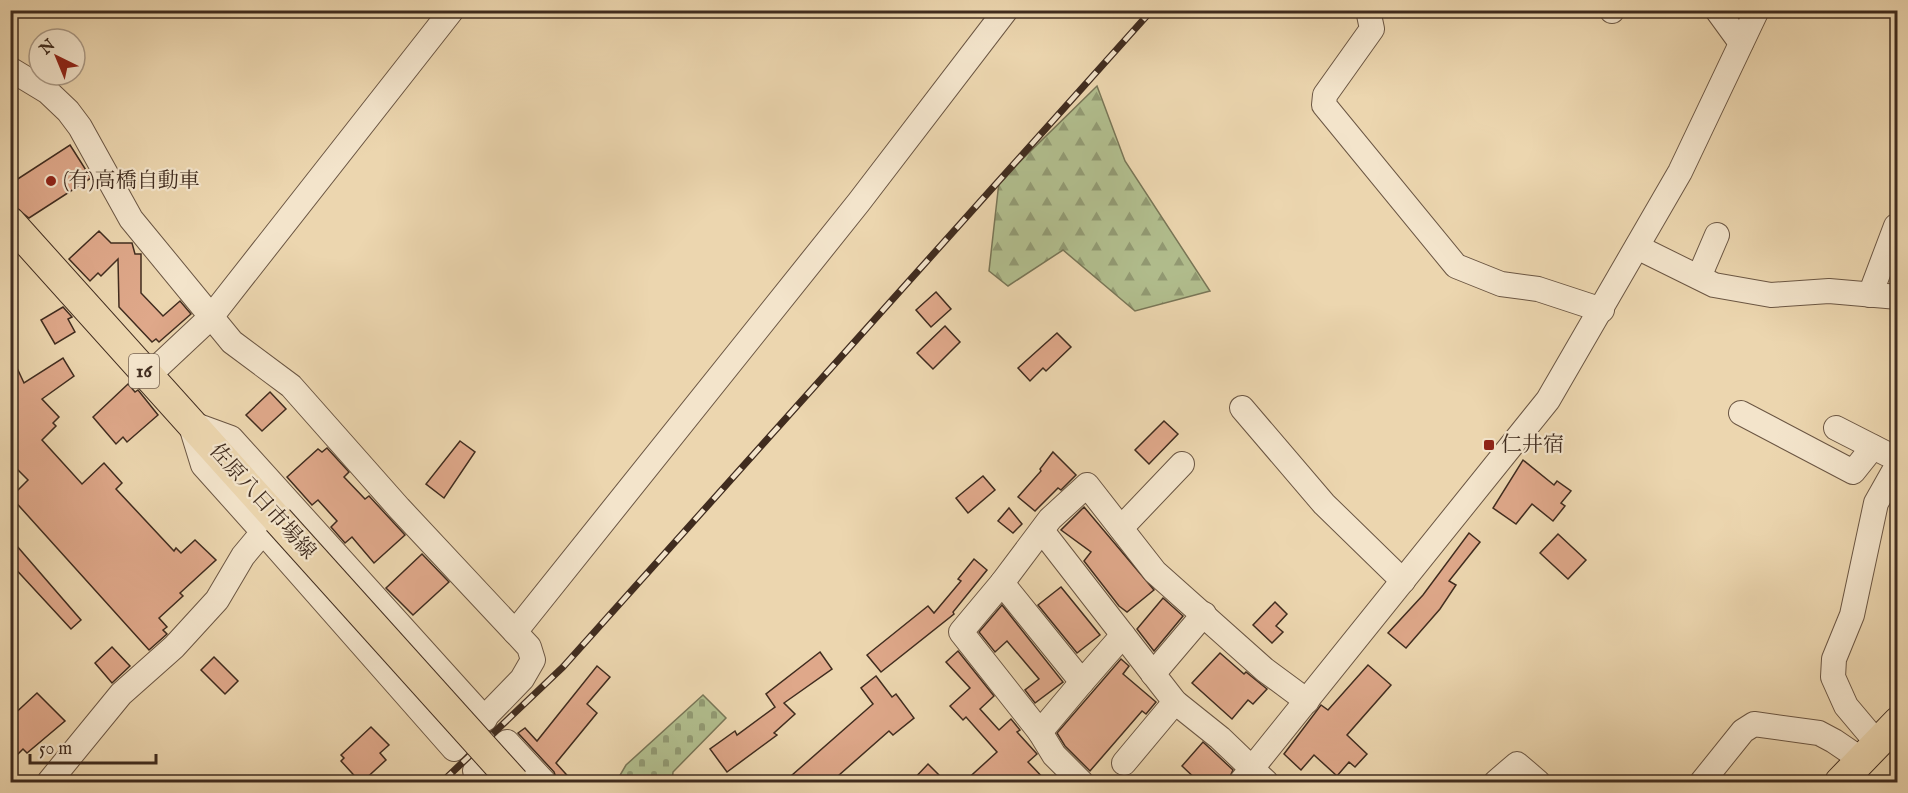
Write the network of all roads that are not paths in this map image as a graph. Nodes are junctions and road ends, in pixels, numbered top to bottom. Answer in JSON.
{"nodes":[{"id":1,"x":452,"y":10,"type":"edge"},
{"id":2,"x":1006,"y":10,"type":"edge"},
{"id":3,"x":1368,"y":10,"type":"edge"},
{"id":4,"x":1716,"y":10,"type":"edge"},
{"id":5,"x":1757,"y":10,"type":"edge"},
{"id":6,"x":1741,"y":43,"type":"junction"},
{"id":7,"x":10,"y":69,"type":"edge"},
{"id":8,"x":10,"y":222,"type":"edge"},
{"id":9,"x":1896,"y":226,"type":"edge"},
{"id":10,"x":1717,"y":235,"type":"dead end"},
{"id":11,"x":1637,"y":247,"type":"junction"},
{"id":12,"x":1699,"y":278,"type":"junction"},
{"id":13,"x":1870,"y":295,"type":"junction"},
{"id":14,"x":1898,"y":297,"type":"edge"},
{"id":15,"x":1602,"y":310,"type":"junction"},
{"id":16,"x":211,"y":317,"type":"junction"},
{"id":17,"x":148,"y":376,"type":"junction"},
{"id":18,"x":1242,"y":408,"type":"dead end"},
{"id":19,"x":1741,"y":413,"type":"dead end"},
{"id":20,"x":190,"y":423,"type":"junction"},
{"id":21,"x":1836,"y":428,"type":"dead end"},
{"id":22,"x":1873,"y":447,"type":"junction"},
{"id":23,"x":1898,"y":459,"type":"edge"},
{"id":24,"x":1182,"y":464,"type":"dead end"},
{"id":25,"x":1898,"y":464,"type":"edge"},
{"id":26,"x":271,"y":526,"type":"junction"},
{"id":27,"x":1121,"y":528,"type":"junction"},
{"id":28,"x":1042,"y":532,"type":"junction"},
{"id":29,"x":1403,"y":581,"type":"junction"},
{"id":30,"x":1002,"y":583,"type":"junction"},
{"id":31,"x":1204,"y":614,"type":"junction"},
{"id":32,"x":515,"y":632,"type":"junction"},
{"id":33,"x":1123,"y":635,"type":"junction"},
{"id":34,"x":1153,"y":674,"type":"junction"},
{"id":35,"x":1082,"y":682,"type":"junction"},
{"id":36,"x":1307,"y":701,"type":"junction"},
{"id":37,"x":1175,"y":702,"type":"junction"},
{"id":38,"x":486,"y":719,"type":"junction"},
{"id":39,"x":1040,"y":732,"type":"junction"},
{"id":40,"x":1879,"y":742,"type":"edge"},
{"id":41,"x":1124,"y":764,"type":"dead end"},
{"id":42,"x":1254,"y":778,"type":"edge"},
{"id":43,"x":49,"y":783,"type":"edge"},
{"id":44,"x":485,"y":783,"type":"edge"},
{"id":45,"x":514,"y":783,"type":"edge"},
{"id":46,"x":544,"y":783,"type":"edge"},
{"id":47,"x":1081,"y":783,"type":"edge"},
{"id":48,"x":1496,"y":783,"type":"edge"},
{"id":49,"x":1538,"y":783,"type":"edge"},
{"id":50,"x":1702,"y":783,"type":"edge"},
{"id":51,"x":1840,"y":783,"type":"edge"}],
"edges":[{"from":1,"to":16,"type":"street"},
{"from":2,"to":32,"type":"street"},
{"from":3,"to":15,"type":"street"},
{"from":4,"to":6,"type":"street"},
{"from":5,"to":6,"type":"street"},
{"from":6,"to":11,"type":"street"},
{"from":7,"to":16,"type":"street"},
{"from":8,"to":17,"type":"main road","name":"佐原八日市場線","number":"16"},
{"from":9,"to":13,"type":"street"},
{"from":10,"to":12,"type":"street"},
{"from":11,"to":12,"type":"street"},
{"from":11,"to":15,"type":"street"},
{"from":12,"to":13,"type":"street"},
{"from":13,"to":14,"type":"street"},
{"from":15,"to":29,"type":"street"},
{"from":16,"to":17,"type":"street"},
{"from":16,"to":32,"type":"street"},
{"from":17,"to":20,"type":"main road","name":"佐原八日市場線","number":"16"},
{"from":18,"to":29,"type":"street"},
{"from":19,"to":22,"type":"street"},
{"from":20,"to":26,"type":"main road","name":"佐原八日市場線","number":"16"},
{"from":20,"to":38,"type":"street"},
{"from":21,"to":22,"type":"street"},
{"from":22,"to":23,"type":"street"},
{"from":24,"to":27,"type":"street"},
{"from":25,"to":40,"type":"street"},
{"from":26,"to":38,"type":"street"},
{"from":26,"to":43,"type":"street"},
{"from":26,"to":45,"type":"main road","name":"佐原八日市場線","number":"16","bridge":true},
{"from":27,"to":28,"type":"street"},
{"from":27,"to":31,"type":"street"},
{"from":28,"to":30,"type":"street"},
{"from":28,"to":33,"type":"street"},
{"from":29,"to":36,"type":"street"},
{"from":30,"to":35,"type":"street"},
{"from":30,"to":39,"type":"street"},
{"from":31,"to":34,"type":"street"},
{"from":31,"to":36,"type":"street"},
{"from":32,"to":38,"type":"street"},
{"from":33,"to":34,"type":"street"},
{"from":33,"to":35,"type":"street"},
{"from":34,"to":37,"type":"street"},
{"from":35,"to":39,"type":"street"},
{"from":36,"to":42,"type":"street"},
{"from":37,"to":41,"type":"street"},
{"from":37,"to":42,"type":"street"},
{"from":39,"to":47,"type":"street"},
{"from":40,"to":50,"type":"street"},
{"from":40,"to":51,"type":"main road"},
{"from":44,"to":46,"type":"street"},
{"from":48,"to":49,"type":"street"}]}
